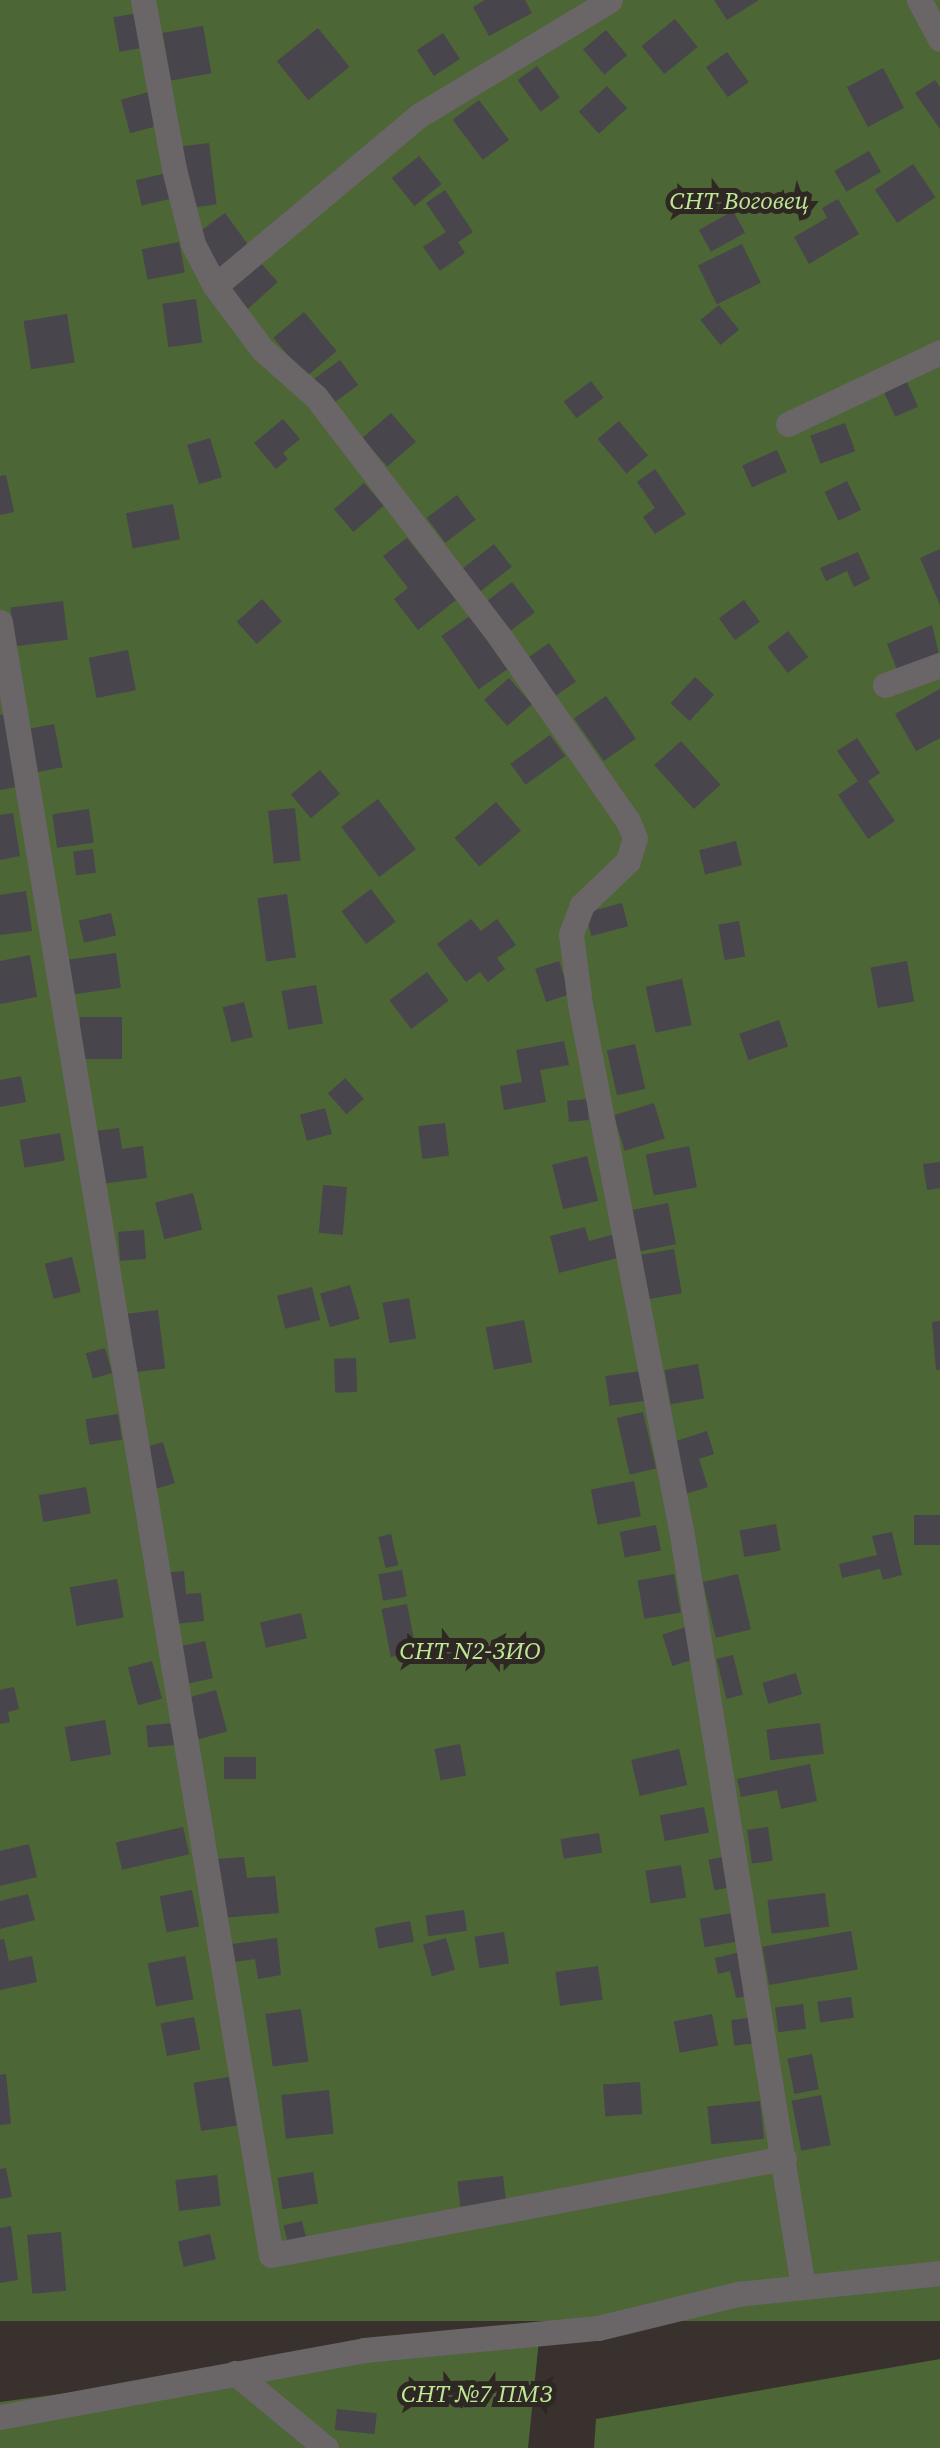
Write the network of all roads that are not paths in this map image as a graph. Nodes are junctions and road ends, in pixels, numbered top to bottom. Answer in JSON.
{"nodes":[{"id":1,"x":143,"y":0,"type":"edge"},
{"id":2,"x":610,"y":0,"type":"edge"},
{"id":3,"x":919,"y":0,"type":"edge"},
{"id":4,"x":940,"y":39,"type":"edge"},
{"id":5,"x":215,"y":286,"type":"junction"},
{"id":6,"x":940,"y":352,"type":"edge"},
{"id":7,"x":788,"y":424,"type":"dead end"},
{"id":8,"x":0,"y":622,"type":"edge"},
{"id":9,"x":940,"y":665,"type":"edge"},
{"id":10,"x":885,"y":685,"type":"dead end"},
{"id":11,"x":784,"y":2158,"type":"junction"},
{"id":12,"x":940,"y":2272,"type":"edge"},
{"id":13,"x":804,"y":2287,"type":"junction"},
{"id":14,"x":235,"y":2374,"type":"junction"},
{"id":15,"x":0,"y":2417,"type":"edge"},
{"id":16,"x":326,"y":2448,"type":"edge"}],
"edges":[{"from":1,"to":5,"type":"street"},
{"from":2,"to":5,"type":"street"},
{"from":3,"to":4,"type":"street"},
{"from":5,"to":11,"type":"street"},
{"from":6,"to":7,"type":"street"},
{"from":8,"to":11,"type":"street"},
{"from":9,"to":10,"type":"street"},
{"from":11,"to":13,"type":"street"},
{"from":12,"to":13,"type":"street"},
{"from":13,"to":14,"type":"street"},
{"from":14,"to":15,"type":"street"},
{"from":14,"to":16,"type":"street"}]}
